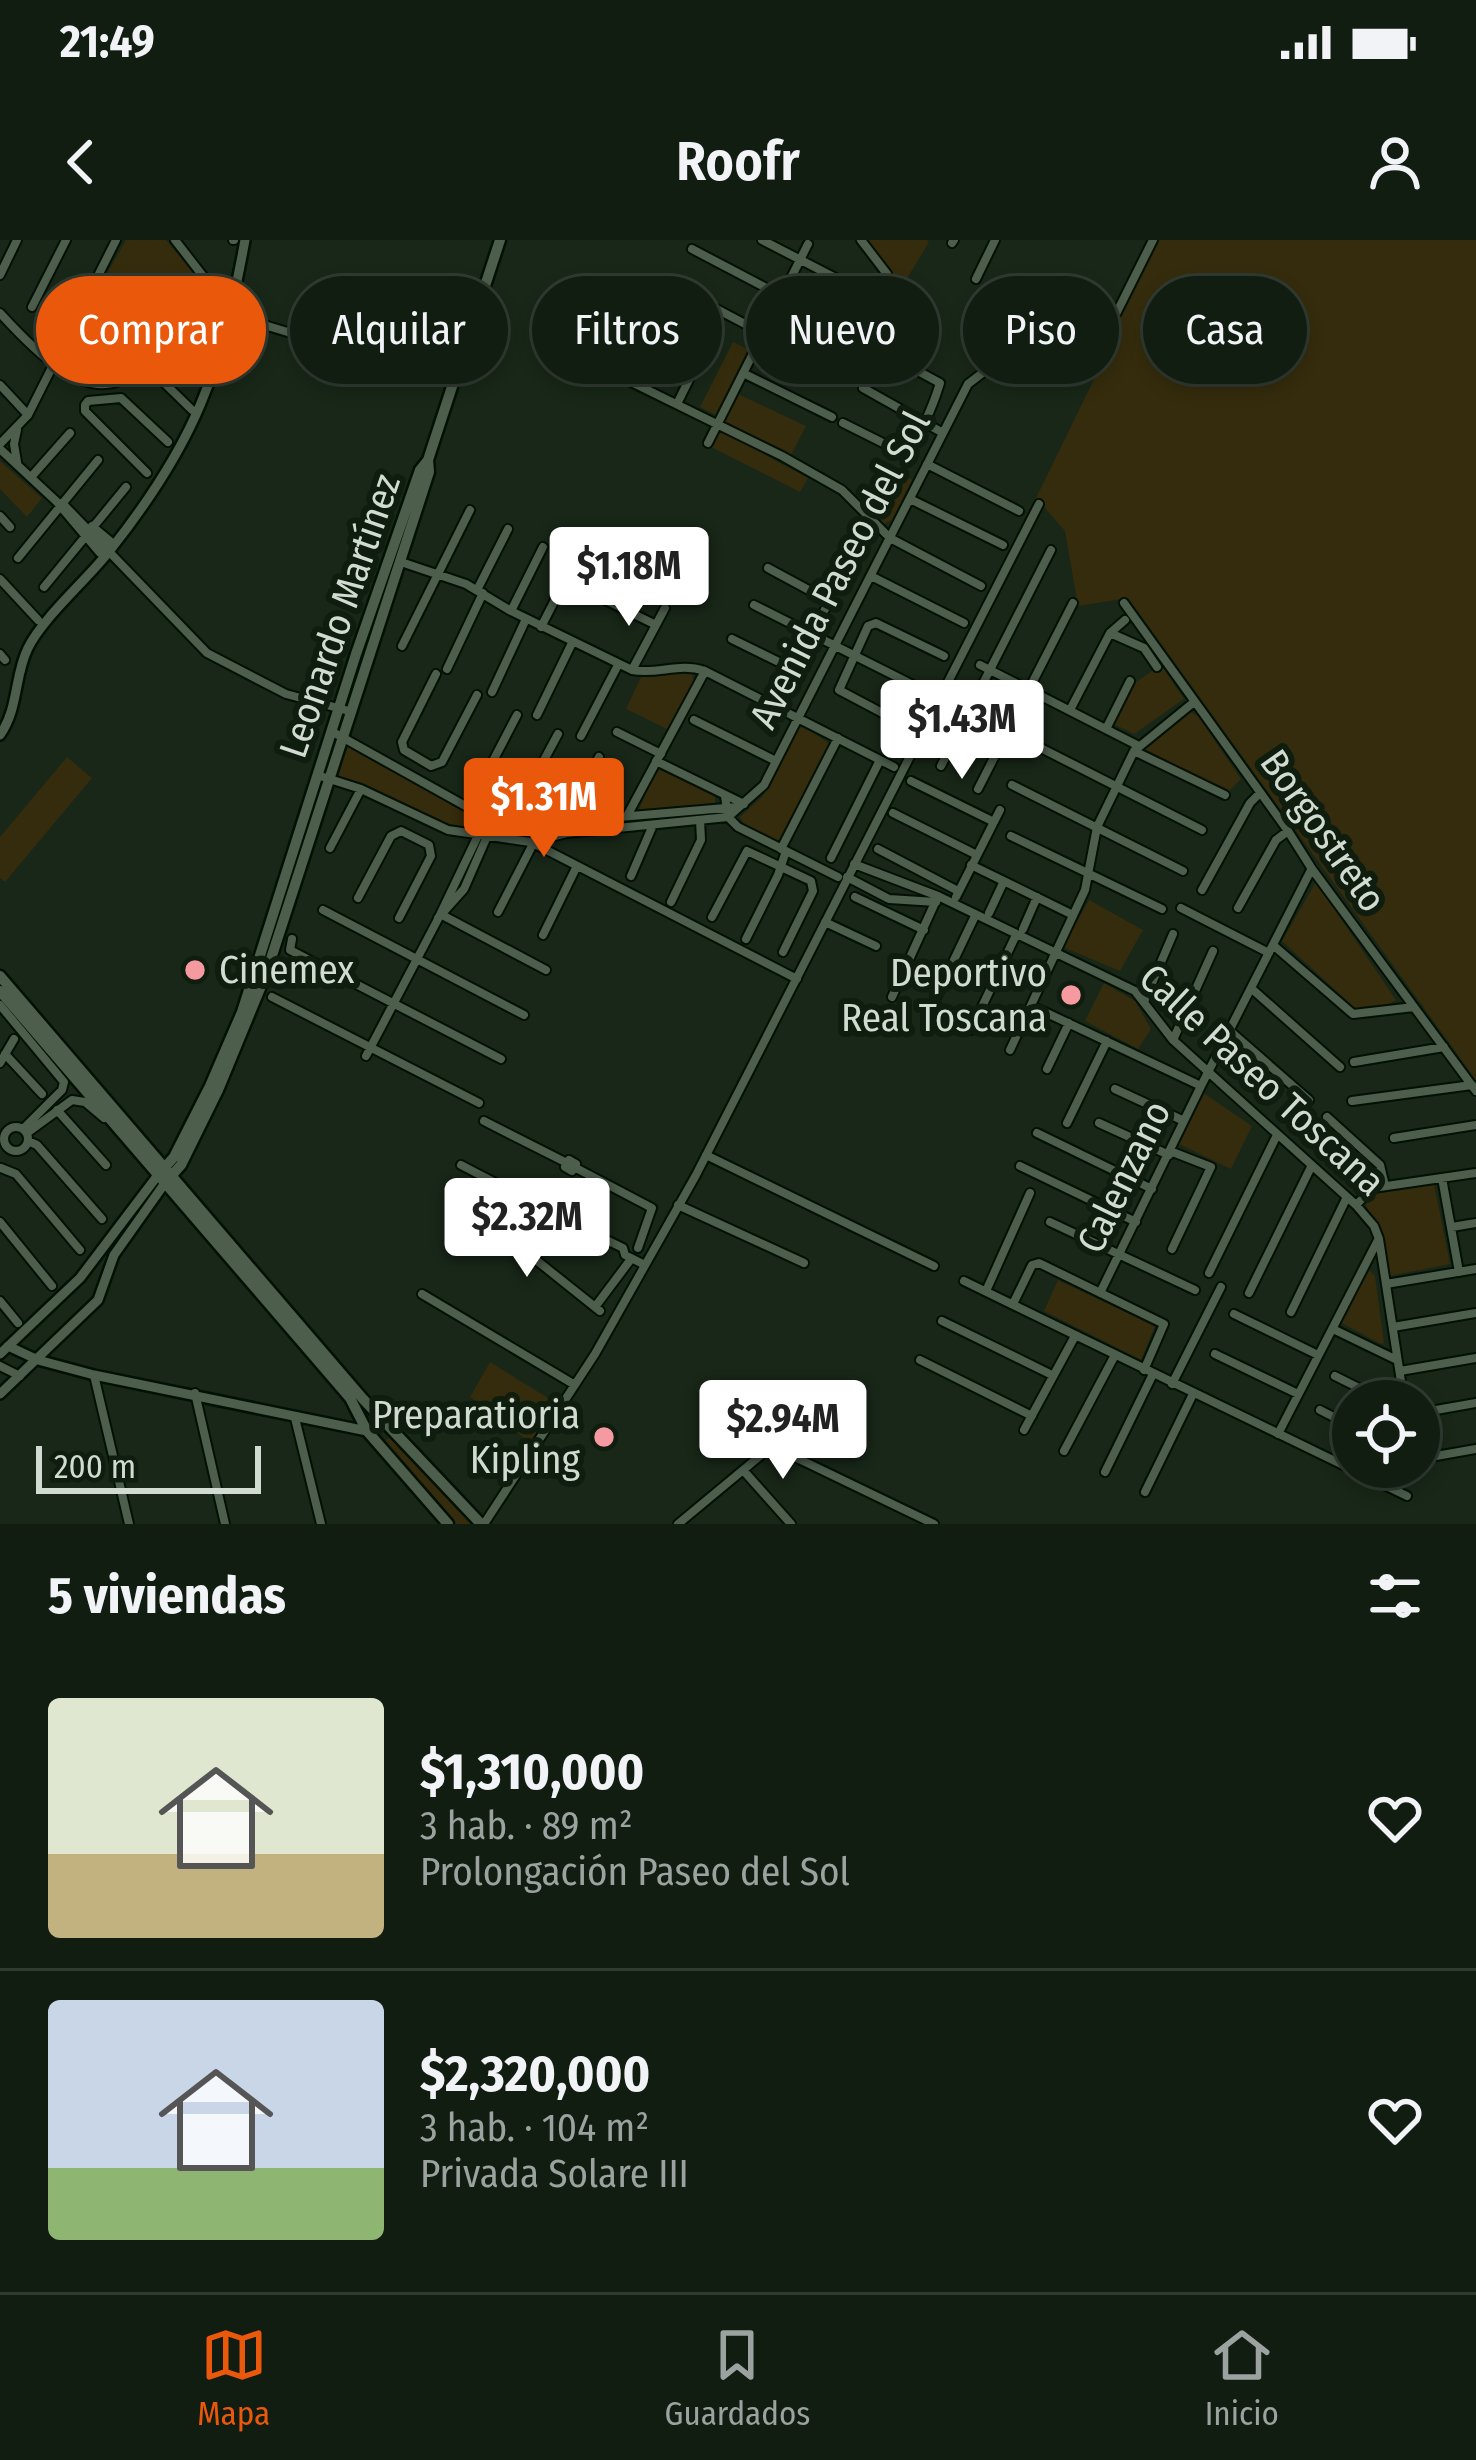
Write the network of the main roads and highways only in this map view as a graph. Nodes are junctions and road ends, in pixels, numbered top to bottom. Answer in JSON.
{"nodes":[{"id":1,"x":500,"y":240,"type":"edge"},
{"id":2,"x":285,"y":894,"type":"junction"},
{"id":3,"x":0,"y":976,"type":"edge"},
{"id":4,"x":0,"y":991,"type":"edge"},
{"id":5,"x":243,"y":1033,"type":"junction"},
{"id":6,"x":230,"y":1040,"type":"junction"},
{"id":7,"x":233,"y":1056,"type":"junction"},
{"id":8,"x":166,"y":1175,"type":"junction"},
{"id":9,"x":387,"y":1425,"type":"junction"},
{"id":10,"x":370,"y":1435,"type":"junction"},
{"id":11,"x":448,"y":1524,"type":"edge"},
{"id":12,"x":482,"y":1524,"type":"edge"}],
"edges":[{"from":1,"to":2,"type":"main road","name":"Leonardo Martínez"},
{"from":2,"to":5,"type":"main road","name":"Leonardo Martínez"},
{"from":2,"to":6,"type":"main road","name":"Leonardo Martínez"},
{"from":3,"to":8,"type":"main road"},
{"from":4,"to":8,"type":"main road"},
{"from":5,"to":6,"type":"main road"},
{"from":5,"to":7,"type":"main road","name":"Leonardo Martínez"},
{"from":6,"to":7,"type":"main road"},
{"from":6,"to":8,"type":"main road","name":"Leonardo Martínez"},
{"from":7,"to":8,"type":"main road","name":"Leonardo Martínez"},
{"from":8,"to":9,"type":"main road"},
{"from":8,"to":10,"type":"main road"},
{"from":9,"to":10,"type":"main road"},
{"from":9,"to":12,"type":"main road"},
{"from":10,"to":11,"type":"main road"}]}
